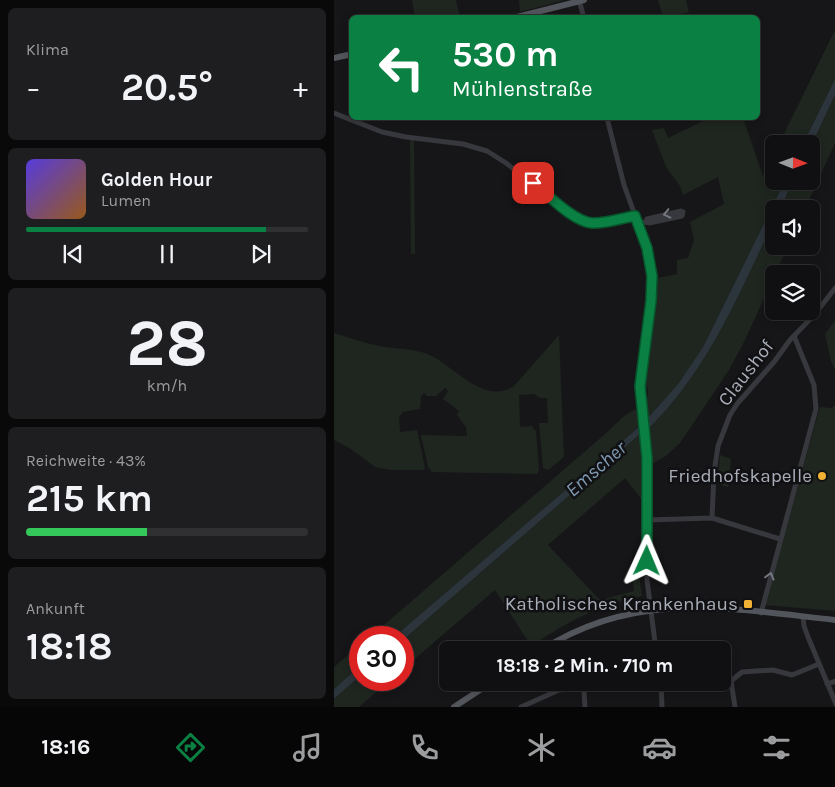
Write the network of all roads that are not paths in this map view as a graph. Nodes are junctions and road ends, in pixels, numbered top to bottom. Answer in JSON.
{"nodes":[{"id":1,"x":581,"y":0,"type":"edge"},
{"id":2,"x":524,"y":15,"type":"edge"},
{"id":3,"x":584,"y":15,"type":"edge"},
{"id":4,"x":349,"y":55,"type":"edge"},
{"id":5,"x":334,"y":58,"type":"edge"},
{"id":6,"x":334,"y":113,"type":"edge"},
{"id":7,"x":349,"y":119,"type":"edge"},
{"id":8,"x":352,"y":120,"type":"edge"},
{"id":9,"x":607,"y":120,"type":"edge"},
{"id":10,"x":635,"y":216,"type":"junction"},
{"id":11,"x":646,"y":222,"type":"junction"},
{"id":12,"x":638,"y":224,"type":"junction"},
{"id":13,"x":835,"y":287,"type":"edge"},
{"id":14,"x":794,"y":336,"type":"junction"},
{"id":15,"x":712,"y":518,"type":"junction"},
{"id":16,"x":647,"y":520,"type":"junction"},
{"id":17,"x":780,"y":539,"type":"junction"},
{"id":18,"x":650,"y":610,"type":"junction"},
{"id":19,"x":761,"y":612,"type":"junction"},
{"id":20,"x":803,"y":617,"type":"junction"},
{"id":21,"x":835,"y":620,"type":"edge"},
{"id":22,"x":558,"y":641,"type":"edge"},
{"id":23,"x":655,"y":641,"type":"edge"},
{"id":24,"x":819,"y":664,"type":"junction"},
{"id":25,"x":835,"y":681,"type":"edge"},
{"id":26,"x":827,"y":684,"type":"junction"},
{"id":27,"x":478,"y":691,"type":"edge"},
{"id":28,"x":661,"y":691,"type":"edge"},
{"id":29,"x":835,"y":704,"type":"edge"},
{"id":30,"x":733,"y":706,"type":"edge"},
{"id":31,"x":454,"y":707,"type":"edge"},
{"id":32,"x":521,"y":707,"type":"edge"},
{"id":33,"x":585,"y":707,"type":"edge"},
{"id":34,"x":662,"y":707,"type":"edge"}],
"edges":[{"from":1,"to":2,"type":"main road"},
{"from":1,"to":3,"type":"street"},
{"from":4,"to":5,"type":"main road"},
{"from":6,"to":7,"type":"street"},
{"from":8,"to":10,"type":"street"},
{"from":9,"to":10,"type":"street"},
{"from":10,"to":12,"type":"street"},
{"from":11,"to":11,"type":"street","one_way":true},
{"from":11,"to":12,"type":"street"},
{"from":12,"to":16,"type":"street"},
{"from":13,"to":14,"type":"street","name":"Claushof"},
{"from":14,"to":15,"type":"street","name":"Claushof"},
{"from":14,"to":17,"type":"street"},
{"from":15,"to":16,"type":"street"},
{"from":15,"to":17,"type":"street"},
{"from":16,"to":18,"type":"street"},
{"from":19,"to":17,"type":"street","one_way":true},
{"from":18,"to":19,"type":"main road"},
{"from":18,"to":22,"type":"main road"},
{"from":18,"to":23,"type":"street"},
{"from":19,"to":20,"type":"main road"},
{"from":20,"to":21,"type":"main road"},
{"from":20,"to":24,"type":"street"},
{"from":24,"to":26,"type":"street"},
{"from":24,"to":30,"type":"street"},
{"from":25,"to":26,"type":"street"},
{"from":26,"to":29,"type":"street"},
{"from":27,"to":31,"type":"main road"},
{"from":28,"to":34,"type":"street"},
{"from":32,"to":33,"type":"street"}]}
